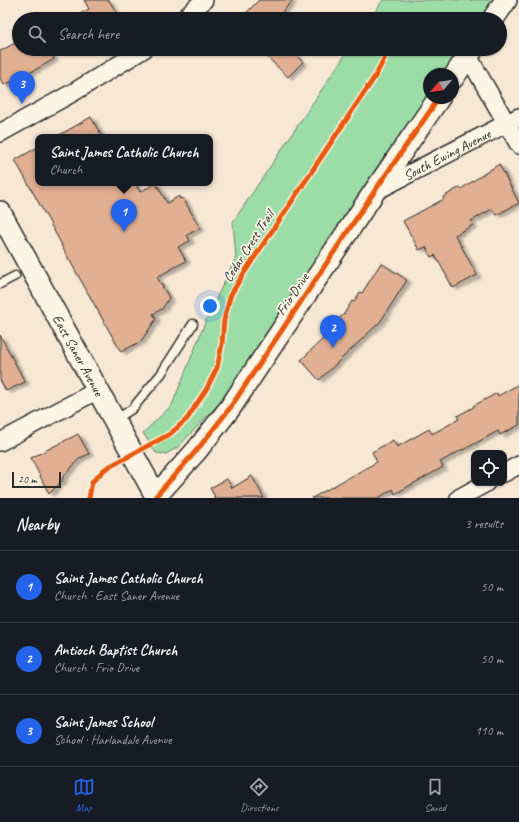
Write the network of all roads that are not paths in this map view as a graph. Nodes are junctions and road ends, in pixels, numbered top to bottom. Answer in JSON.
{"nodes":[{"id":1,"x":204,"y":0,"type":"edge"},
{"id":2,"x":506,"y":0,"type":"edge"},
{"id":3,"x":191,"y":12,"type":"edge"},
{"id":4,"x":498,"y":12,"type":"edge"},
{"id":5,"x":133,"y":56,"type":"edge"},
{"id":6,"x":468,"y":56,"type":"edge"},
{"id":7,"x":472,"y":56,"type":"edge"},
{"id":8,"x":459,"y":69,"type":"edge"},
{"id":9,"x":435,"y":104,"type":"edge"},
{"id":10,"x":513,"y":120,"type":"edge"},
{"id":11,"x":0,"y":133,"type":"edge"},
{"id":12,"x":519,"y":145,"type":"edge"},
{"id":13,"x":374,"y":192,"type":"junction"},
{"id":14,"x":0,"y":212,"type":"edge"},
{"id":15,"x":15,"y":276,"type":"dead end"},
{"id":16,"x":0,"y":284,"type":"edge"},
{"id":17,"x":193,"y":324,"type":"dead end"},
{"id":18,"x":98,"y":390,"type":"junction"},
{"id":19,"x":114,"y":420,"type":"junction"},
{"id":20,"x":0,"y":442,"type":"edge"},
{"id":21,"x":519,"y":465,"type":"edge"},
{"id":22,"x":507,"y":471,"type":"edge"},
{"id":23,"x":481,"y":486,"type":"edge"},
{"id":24,"x":156,"y":497,"type":"edge"},
{"id":25,"x":459,"y":498,"type":"edge"}],
"edges":[{"from":1,"to":3,"type":"street"},
{"from":2,"to":4,"type":"street"},
{"from":5,"to":11,"type":"street"},
{"from":6,"to":8,"type":"street"},
{"from":7,"to":10,"type":"street"},
{"from":9,"to":13,"type":"street","name":"Frio Drive"},
{"from":10,"to":12,"type":"street"},
{"from":10,"to":13,"type":"street","name":"South Ewing Avenue"},
{"from":13,"to":24,"type":"street","name":"Frio Drive"},
{"from":14,"to":18,"type":"street","name":"East Saner Avenue"},
{"from":15,"to":16,"type":"lane"},
{"from":17,"to":19,"type":"lane"},
{"from":18,"to":19,"type":"street","name":"East Saner Avenue"},
{"from":18,"to":20,"type":"street"},
{"from":19,"to":24,"type":"street","name":"East Saner Avenue"},
{"from":21,"to":22,"type":"street"},
{"from":23,"to":25,"type":"street"}]}
